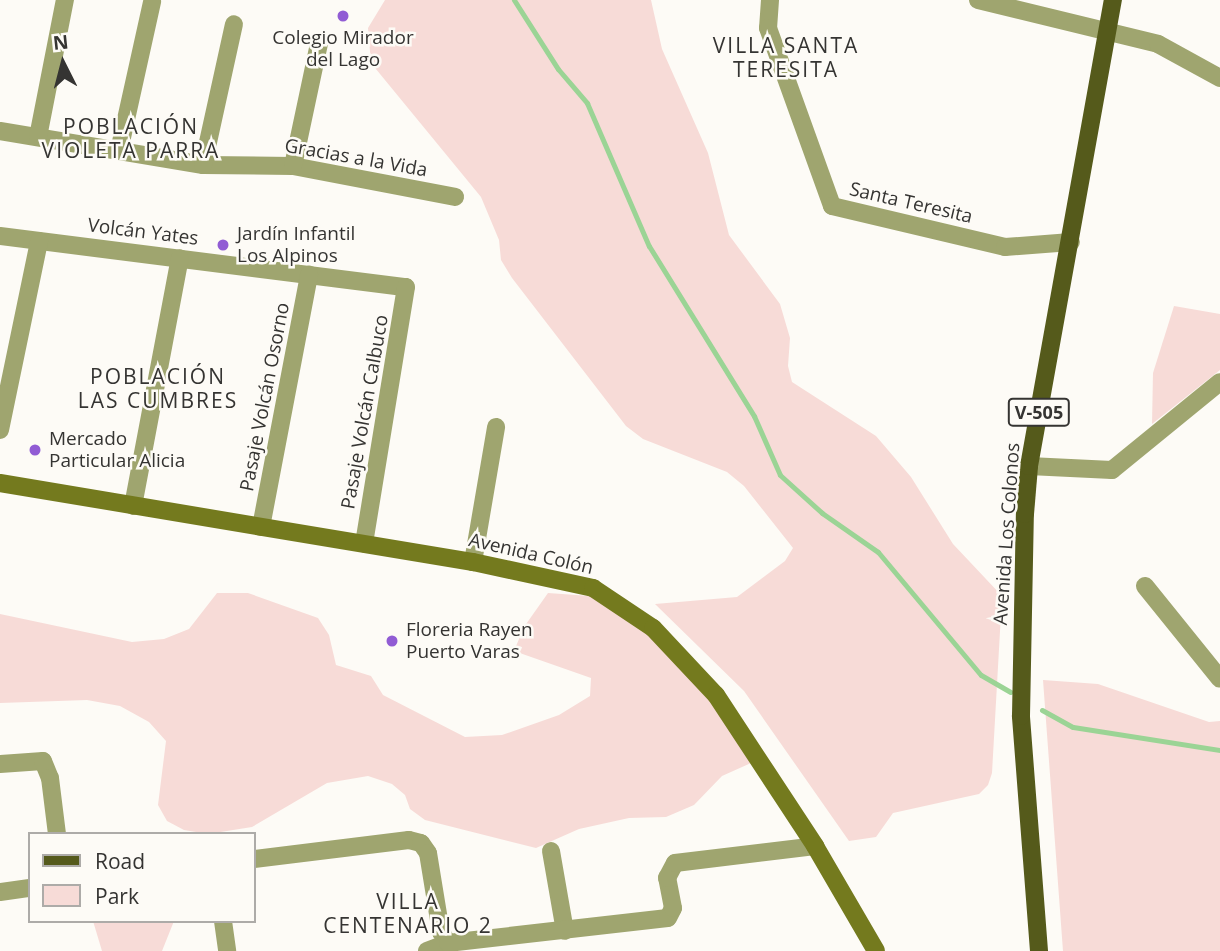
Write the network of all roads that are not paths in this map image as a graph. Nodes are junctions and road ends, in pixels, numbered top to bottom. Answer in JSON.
{"nodes":[{"id":1,"x":65,"y":0,"type":"edge"},
{"id":2,"x":770,"y":0,"type":"edge"},
{"id":3,"x":978,"y":0,"type":"edge"},
{"id":4,"x":1113,"y":0,"type":"edge"},
{"id":5,"x":152,"y":2,"type":"dead end"},
{"id":6,"x":234,"y":24,"type":"dead end"},
{"id":7,"x":1109,"y":34,"type":"junction"},
{"id":8,"x":319,"y":44,"type":"dead end"},
{"id":9,"x":1220,"y":78,"type":"edge"},
{"id":10,"x":0,"y":131,"type":"edge"},
{"id":11,"x":38,"y":137,"type":"junction"},
{"id":12,"x":119,"y":150,"type":"junction"},
{"id":13,"x":203,"y":164,"type":"junction"},
{"id":14,"x":293,"y":166,"type":"junction"},
{"id":15,"x":455,"y":197,"type":"dead end"},
{"id":16,"x":0,"y":236,"type":"edge"},
{"id":17,"x":39,"y":241,"type":"junction"},
{"id":18,"x":1071,"y":242,"type":"junction"},
{"id":19,"x":180,"y":258,"type":"junction"},
{"id":20,"x":309,"y":275,"type":"junction"},
{"id":21,"x":407,"y":287,"type":"joint"},
{"id":22,"x":1220,"y":382,"type":"edge"},
{"id":23,"x":496,"y":427,"type":"dead end"},
{"id":24,"x":0,"y":430,"type":"edge"},
{"id":25,"x":1029,"y":466,"type":"junction"},
{"id":26,"x":0,"y":483,"type":"edge"},
{"id":27,"x":134,"y":506,"type":"junction"},
{"id":28,"x":261,"y":527,"type":"junction"},
{"id":29,"x":363,"y":544,"type":"junction"},
{"id":30,"x":472,"y":562,"type":"junction"},
{"id":31,"x":1145,"y":586,"type":"dead end"},
{"id":32,"x":1220,"y":679,"type":"edge"},
{"id":33,"x":0,"y":764,"type":"edge"},
{"id":34,"x":57,"y":832,"type":"edge"},
{"id":35,"x":816,"y":846,"type":"junction"},
{"id":36,"x":551,"y":851,"type":"dead end"},
{"id":37,"x":256,"y":859,"type":"edge"},
{"id":38,"x":28,"y":888,"type":"edge"},
{"id":39,"x":0,"y":892,"type":"edge"},
{"id":40,"x":223,"y":923,"type":"edge"},
{"id":41,"x":565,"y":931,"type":"junction"},
{"id":42,"x":448,"y":943,"type":"junction"},
{"id":43,"x":227,"y":951,"type":"edge"},
{"id":44,"x":427,"y":951,"type":"edge"},
{"id":45,"x":876,"y":951,"type":"edge"},
{"id":46,"x":1039,"y":951,"type":"edge"}],
"edges":[{"from":1,"to":11,"type":"street"},
{"from":2,"to":18,"type":"street","name":"Santa Teresita"},
{"from":3,"to":7,"type":"street"},
{"from":4,"to":7,"type":"main road","name":"Avenida Los Colonos","number":"V-505"},
{"from":5,"to":12,"type":"street"},
{"from":6,"to":13,"type":"street"},
{"from":7,"to":9,"type":"street"},
{"from":7,"to":18,"type":"main road","name":"Avenida Los Colonos","number":"V-505"},
{"from":8,"to":14,"type":"street"},
{"from":10,"to":11,"type":"street","name":"Gracias a la Vida"},
{"from":11,"to":12,"type":"street","name":"Gracias a la Vida"},
{"from":12,"to":13,"type":"street","name":"Gracias a la Vida"},
{"from":13,"to":14,"type":"street","name":"Gracias a la Vida"},
{"from":14,"to":15,"type":"street","name":"Gracias a la Vida"},
{"from":16,"to":17,"type":"street","name":"Volcán Yates"},
{"from":17,"to":19,"type":"street","name":"Volcán Yates"},
{"from":17,"to":24,"type":"street"},
{"from":18,"to":25,"type":"main road","name":"Avenida Los Colonos","number":"V-505"},
{"from":19,"to":20,"type":"street","name":"Volcán Yates"},
{"from":19,"to":27,"type":"street"},
{"from":20,"to":21,"type":"street","name":"Volcán Yates"},
{"from":20,"to":28,"type":"street","name":"Pasaje Volcán Osorno"},
{"from":21,"to":29,"type":"street","name":"Pasaje Volcán Calbuco"},
{"from":22,"to":25,"type":"street"},
{"from":23,"to":30,"type":"street"},
{"from":25,"to":46,"type":"main road","name":"Avenida Los Colonos","number":"V-505"},
{"from":26,"to":27,"type":"main road","name":"Avenida Colón"},
{"from":27,"to":28,"type":"main road","name":"Avenida Colón"},
{"from":28,"to":29,"type":"main road","name":"Avenida Colón"},
{"from":29,"to":30,"type":"main road","name":"Avenida Colón"},
{"from":30,"to":35,"type":"main road","name":"Avenida Colón"},
{"from":31,"to":32,"type":"street"},
{"from":33,"to":34,"type":"street"},
{"from":35,"to":41,"type":"street"},
{"from":35,"to":45,"type":"main road","name":"Avenida Colón"},
{"from":36,"to":41,"type":"street"},
{"from":37,"to":42,"type":"street"},
{"from":38,"to":39,"type":"street"},
{"from":40,"to":43,"type":"street"},
{"from":41,"to":42,"type":"street"},
{"from":42,"to":44,"type":"street"}]}
